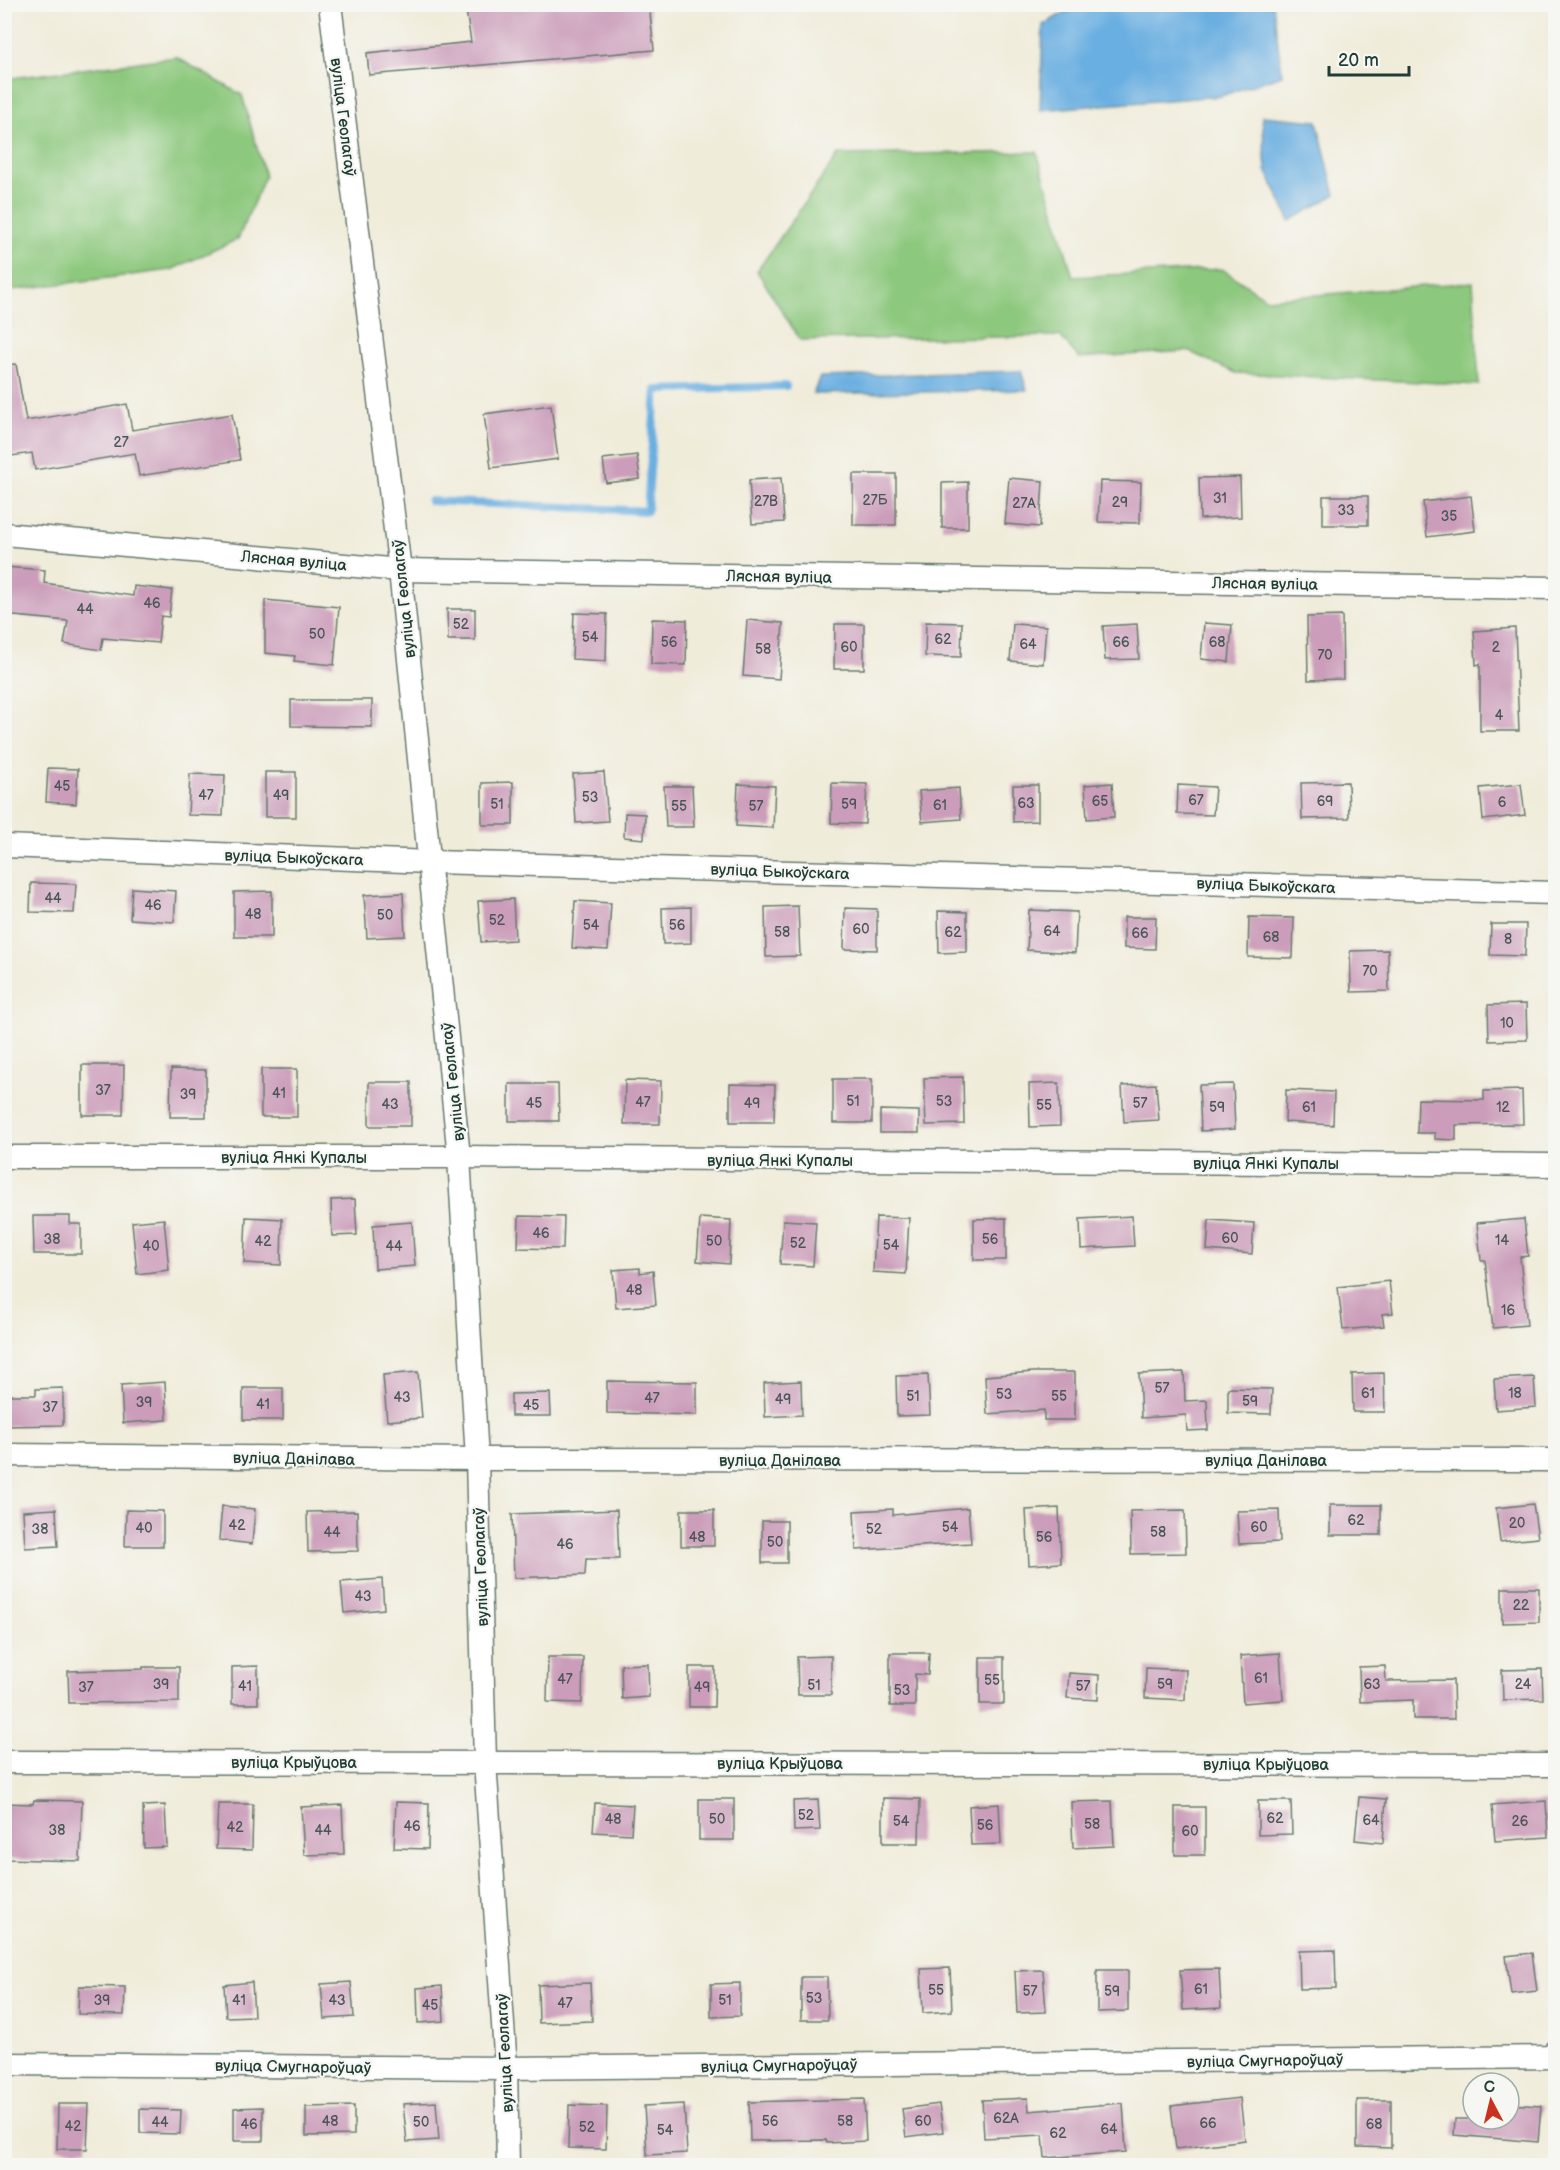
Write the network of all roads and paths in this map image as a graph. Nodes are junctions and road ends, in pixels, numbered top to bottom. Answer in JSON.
{"nodes":[{"id":1,"x":330,"y":4,"type":"edge"},
{"id":2,"x":4,"y":534,"type":"edge"},
{"id":3,"x":400,"y":570,"type":"junction"},
{"id":4,"x":1556,"y":588,"type":"edge"},
{"id":5,"x":4,"y":846,"type":"edge"},
{"id":6,"x":431,"y":862,"type":"junction"},
{"id":7,"x":1556,"y":893,"type":"edge"},
{"id":8,"x":4,"y":1157,"type":"edge"},
{"id":9,"x":459,"y":1157,"type":"junction"},
{"id":10,"x":1556,"y":1165,"type":"edge"},
{"id":11,"x":4,"y":1455,"type":"edge"},
{"id":12,"x":477,"y":1460,"type":"junction"},
{"id":13,"x":1556,"y":1460,"type":"edge"},
{"id":14,"x":4,"y":1762,"type":"edge"},
{"id":15,"x":485,"y":1762,"type":"junction"},
{"id":16,"x":1556,"y":1765,"type":"edge"},
{"id":17,"x":1554,"y":2054,"type":"edge"},
{"id":18,"x":4,"y":2064,"type":"edge"},
{"id":19,"x":506,"y":2068,"type":"junction"},
{"id":20,"x":508,"y":2166,"type":"edge"}],
"edges":[{"from":1,"to":3,"type":"street","name":"вуліца Геолагаў"},
{"from":2,"to":3,"type":"street","name":"Лясная вуліца"},
{"from":3,"to":4,"type":"street","name":"Лясная вуліца"},
{"from":3,"to":6,"type":"street","name":"вуліца Геолагаў"},
{"from":5,"to":6,"type":"street","name":"вуліца Быкоўскага"},
{"from":6,"to":7,"type":"street","name":"вуліца Быкоўскага"},
{"from":6,"to":9,"type":"street","name":"вуліца Геолагаў"},
{"from":8,"to":9,"type":"street","name":"вуліца Янкі Купалы"},
{"from":9,"to":10,"type":"street","name":"вуліца Янкі Купалы"},
{"from":9,"to":12,"type":"street","name":"вуліца Геолагаў"},
{"from":11,"to":12,"type":"street","name":"вуліца Данілава"},
{"from":12,"to":13,"type":"street","name":"вуліца Данілава"},
{"from":12,"to":15,"type":"street","name":"вуліца Геолагаў"},
{"from":14,"to":15,"type":"street","name":"вуліца Крыўцова"},
{"from":15,"to":16,"type":"street","name":"вуліца Крыўцова"},
{"from":15,"to":19,"type":"street","name":"вуліца Геолагаў"},
{"from":17,"to":19,"type":"street","name":"вуліца Смугнароўцаў"},
{"from":18,"to":19,"type":"street","name":"вуліца Смугнароўцаў"},
{"from":19,"to":20,"type":"street","name":"вуліца Геолагаў"}]}
